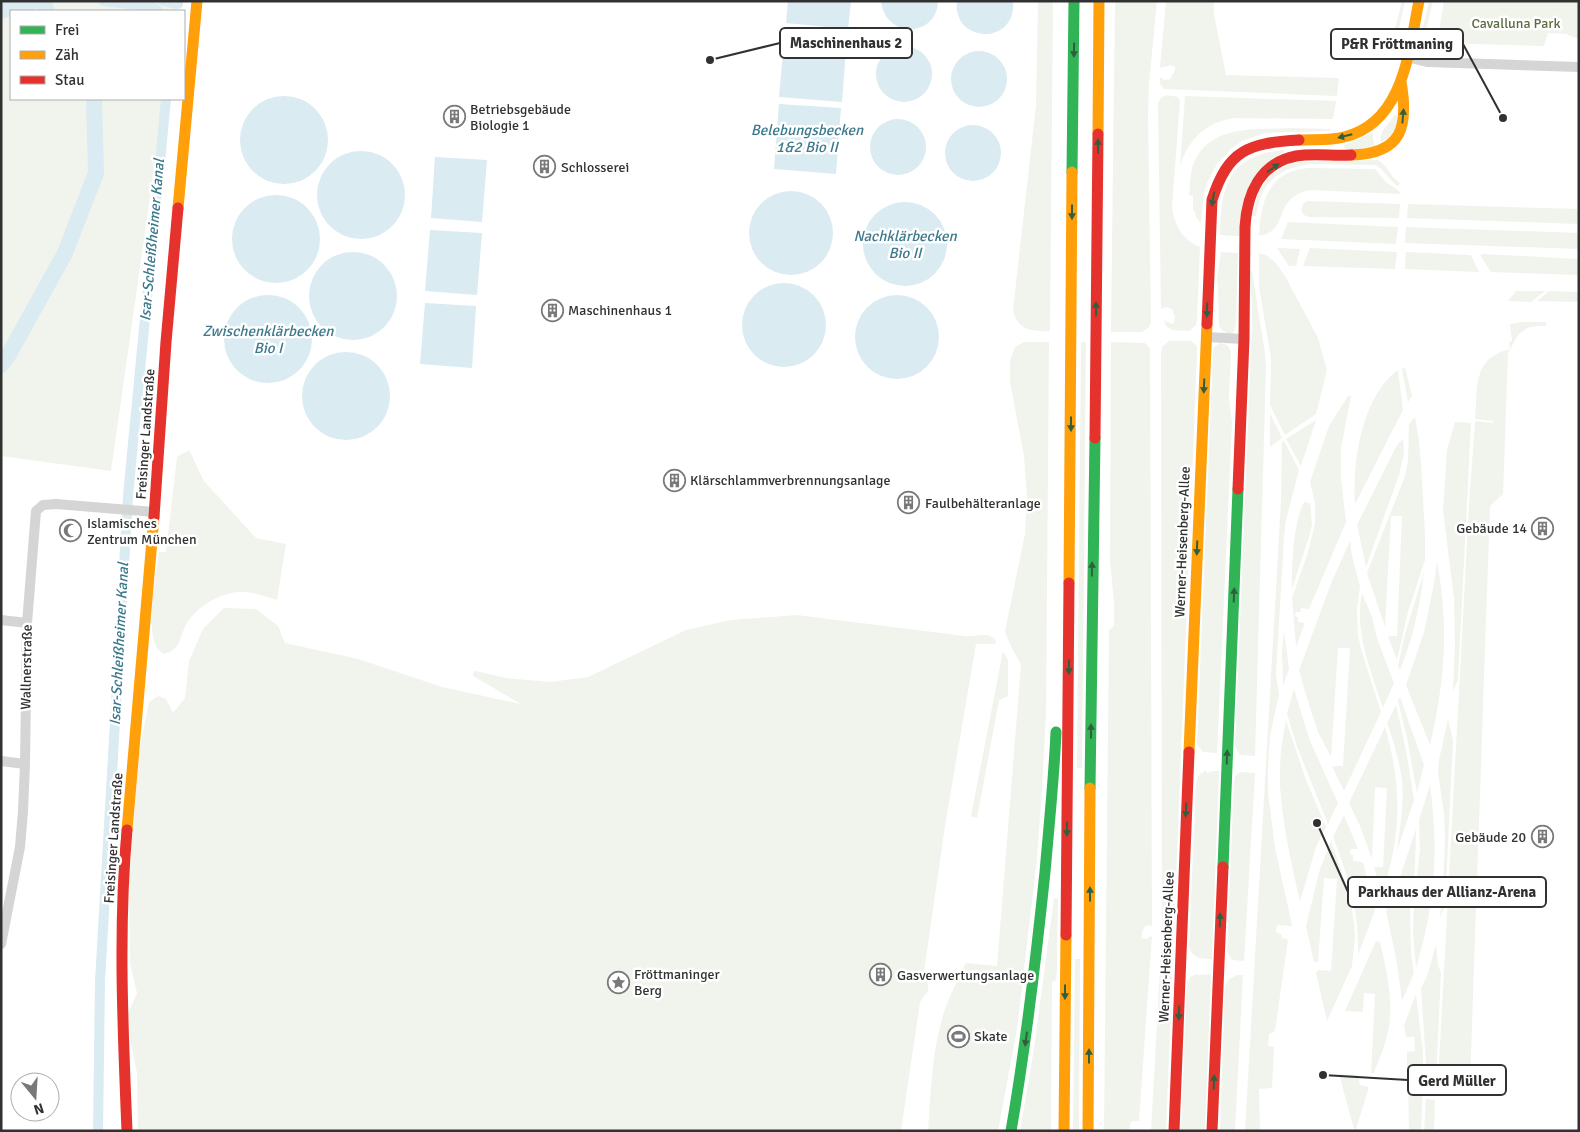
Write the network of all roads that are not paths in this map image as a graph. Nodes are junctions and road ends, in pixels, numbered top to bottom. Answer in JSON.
{"nodes":[{"id":1,"x":197,"y":1,"type":"edge"},
{"id":2,"x":1074,"y":1,"type":"edge"},
{"id":3,"x":1099,"y":1,"type":"edge"},
{"id":4,"x":1419,"y":1,"type":"edge"},
{"id":5,"x":1406,"y":58,"type":"junction"},
{"id":6,"x":1579,"y":67,"type":"edge"},
{"id":7,"x":1401,"y":82,"type":"junction"},
{"id":8,"x":1206,"y":337,"type":"junction"},
{"id":9,"x":1244,"y":339,"type":"junction"},
{"id":10,"x":154,"y":512,"type":"junction"},
{"id":11,"x":1070,"y":618,"type":"junction"},
{"id":12,"x":1,"y":620,"type":"edge"},
{"id":13,"x":27,"y":622,"type":"junction"},
{"id":14,"x":1,"y":761,"type":"edge"},
{"id":15,"x":25,"y":764,"type":"junction"},
{"id":16,"x":1,"y":944,"type":"edge"},
{"id":17,"x":127,"y":1131,"type":"edge"},
{"id":18,"x":1011,"y":1131,"type":"edge"},
{"id":19,"x":1064,"y":1131,"type":"edge"},
{"id":20,"x":1088,"y":1131,"type":"edge"},
{"id":21,"x":1174,"y":1131,"type":"edge"},
{"id":22,"x":1212,"y":1131,"type":"edge"}],
"edges":[{"from":1,"to":10,"type":"main road","name":"Freisinger Landstraße"},
{"from":2,"to":11,"type":"main road","one_way":true},
{"from":20,"to":3,"type":"main road","one_way":true},
{"from":4,"to":5,"type":"main road","name":"Werner-Heisenberg-Allee"},
{"from":5,"to":6,"type":"street"},
{"from":5,"to":7,"type":"main road","name":"Werner-Heisenberg-Allee"},
{"from":7,"to":8,"type":"main road","name":"Werner-Heisenberg-Allee","one_way":true},
{"from":9,"to":7,"type":"main road","name":"Werner-Heisenberg-Allee","one_way":true},
{"from":8,"to":9,"type":"street"},
{"from":8,"to":21,"type":"main road","name":"Werner-Heisenberg-Allee","one_way":true},
{"from":22,"to":9,"type":"main road","name":"Werner-Heisenberg-Allee","one_way":true},
{"from":10,"to":13,"type":"street","name":"Wallnerstraße"},
{"from":10,"to":17,"type":"main road","name":"Freisinger Landstraße"},
{"from":11,"to":18,"type":"main road","one_way":true},
{"from":11,"to":19,"type":"main road","one_way":true},
{"from":12,"to":13,"type":"street"},
{"from":13,"to":15,"type":"street","name":"Wallnerstraße"},
{"from":14,"to":15,"type":"street"},
{"from":15,"to":16,"type":"street","name":"Wallnerstraße"}]}
